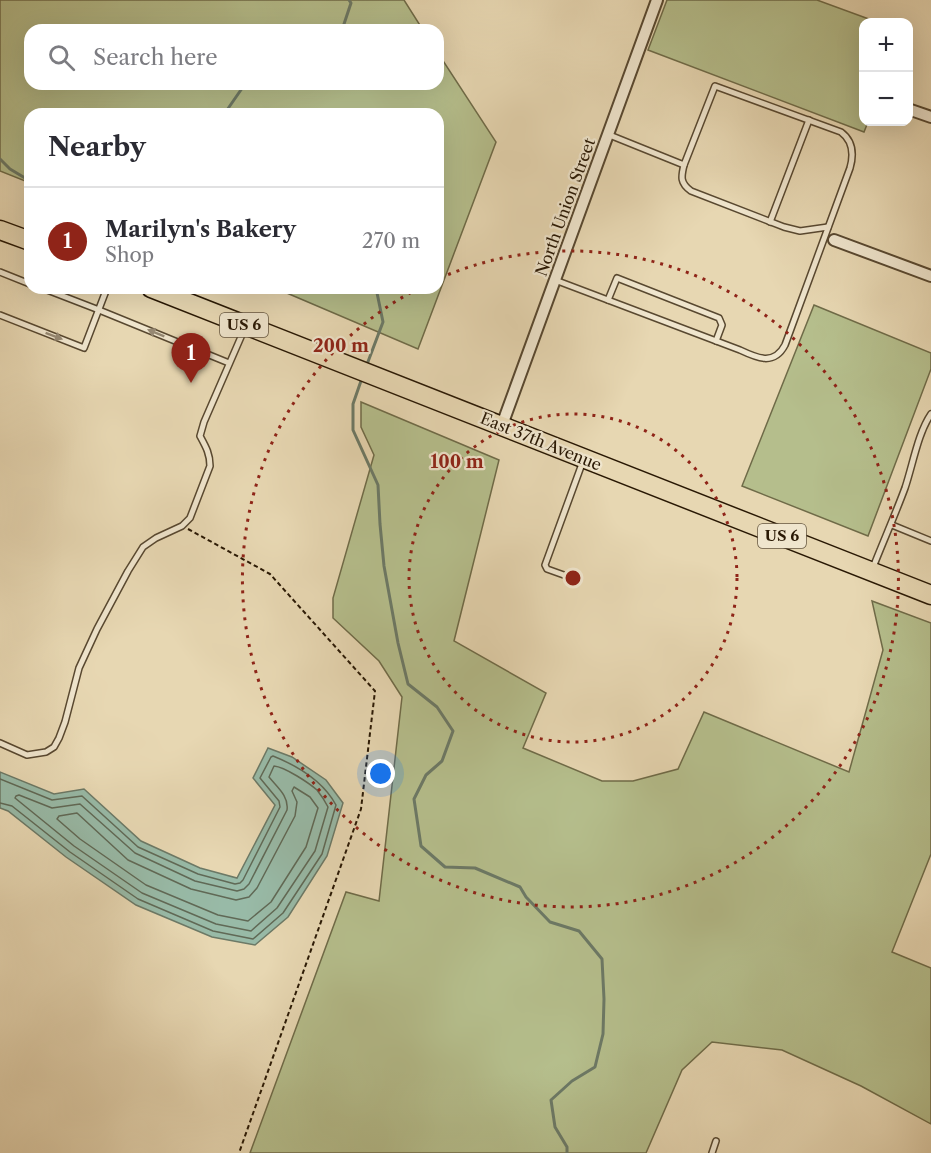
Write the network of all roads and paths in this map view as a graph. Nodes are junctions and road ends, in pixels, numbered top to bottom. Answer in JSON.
{"nodes":[{"id":1,"x":657,"y":0,"type":"edge"},
{"id":2,"x":913,"y":110,"type":"edge"},
{"id":3,"x":931,"y":117,"type":"edge"},
{"id":4,"x":809,"y":120,"type":"junction"},
{"id":5,"x":607,"y":134,"type":"junction"},
{"id":6,"x":684,"y":165,"type":"junction"},
{"id":7,"x":770,"y":222,"type":"junction"},
{"id":8,"x":828,"y":227,"type":"junction"},
{"id":9,"x":0,"y":230,"type":"edge"},
{"id":10,"x":24,"y":239,"type":"edge"},
{"id":11,"x":834,"y":240,"type":"dead end"},
{"id":12,"x":0,"y":272,"type":"edge"},
{"id":13,"x":931,"y":276,"type":"edge"},
{"id":14,"x":555,"y":280,"type":"junction"},
{"id":15,"x":24,"y":282,"type":"edge"},
{"id":16,"x":58,"y":294,"type":"edge"},
{"id":17,"x":105,"y":294,"type":"edge"},
{"id":18,"x":166,"y":294,"type":"edge"},
{"id":19,"x":608,"y":300,"type":"junction"},
{"id":20,"x":99,"y":310,"type":"junction"},
{"id":21,"x":0,"y":315,"type":"edge"},
{"id":22,"x":246,"y":325,"type":"junction"},
{"id":23,"x":716,"y":341,"type":"junction"},
{"id":24,"x":229,"y":363,"type":"junction"},
{"id":25,"x":931,"y":414,"type":"edge"},
{"id":26,"x":502,"y":425,"type":"junction"},
{"id":27,"x":584,"y":458,"type":"junction"},
{"id":28,"x":892,"y":525,"type":"junction"},
{"id":29,"x":182,"y":526,"type":"junction"},
{"id":30,"x":931,"y":541,"type":"edge"},
{"id":31,"x":872,"y":571,"type":"junction"},
{"id":32,"x":575,"y":579,"type":"dead end"},
{"id":33,"x":931,"y":595,"type":"edge"},
{"id":34,"x":0,"y":743,"type":"edge"},
{"id":35,"x":716,"y":1141,"type":"dead end"},
{"id":36,"x":239,"y":1153,"type":"edge"},
{"id":37,"x":712,"y":1153,"type":"edge"}],
"edges":[{"from":1,"to":5,"type":"street","name":"North Union Street"},
{"from":2,"to":3,"type":"street"},
{"from":4,"to":6,"type":"lane"},
{"from":4,"to":7,"type":"lane"},
{"from":4,"to":8,"type":"lane"},
{"from":5,"to":6,"type":"lane"},
{"from":5,"to":14,"type":"street","name":"North Union Street"},
{"from":6,"to":7,"type":"lane"},
{"from":7,"to":8,"type":"lane"},
{"from":8,"to":23,"type":"lane"},
{"from":9,"to":10,"type":"main road"},
{"from":11,"to":13,"type":"street"},
{"from":12,"to":15,"type":"lane"},
{"from":14,"to":19,"type":"lane"},
{"from":14,"to":26,"type":"street","name":"North Union Street"},
{"from":16,"to":20,"type":"lane"},
{"from":17,"to":20,"type":"lane"},
{"from":18,"to":22,"type":"main road","name":"East 37th Avenue","number":"US 6"},
{"from":19,"to":23,"type":"lane"},
{"from":19,"to":23,"type":"lane"},
{"from":21,"to":20,"type":"lane","one_way":true},
{"from":24,"to":20,"type":"lane","one_way":true},
{"from":22,"to":24,"type":"lane"},
{"from":22,"to":26,"type":"main road","name":"East 37th Avenue","number":"US 6"},
{"from":24,"to":29,"type":"lane"},
{"from":25,"to":28,"type":"lane"},
{"from":26,"to":27,"type":"main road","name":"East 37th Avenue","number":"US 6"},
{"from":27,"to":31,"type":"main road","name":"East 37th Avenue","number":"US 6"},
{"from":27,"to":32,"type":"lane"},
{"from":28,"to":30,"type":"lane"},
{"from":28,"to":31,"type":"lane"},
{"from":29,"to":34,"type":"lane"},
{"from":29,"to":36,"type":"path"},
{"from":31,"to":33,"type":"main road","name":"East 37th Avenue","number":"US 6"},
{"from":35,"to":37,"type":"lane"}]}
